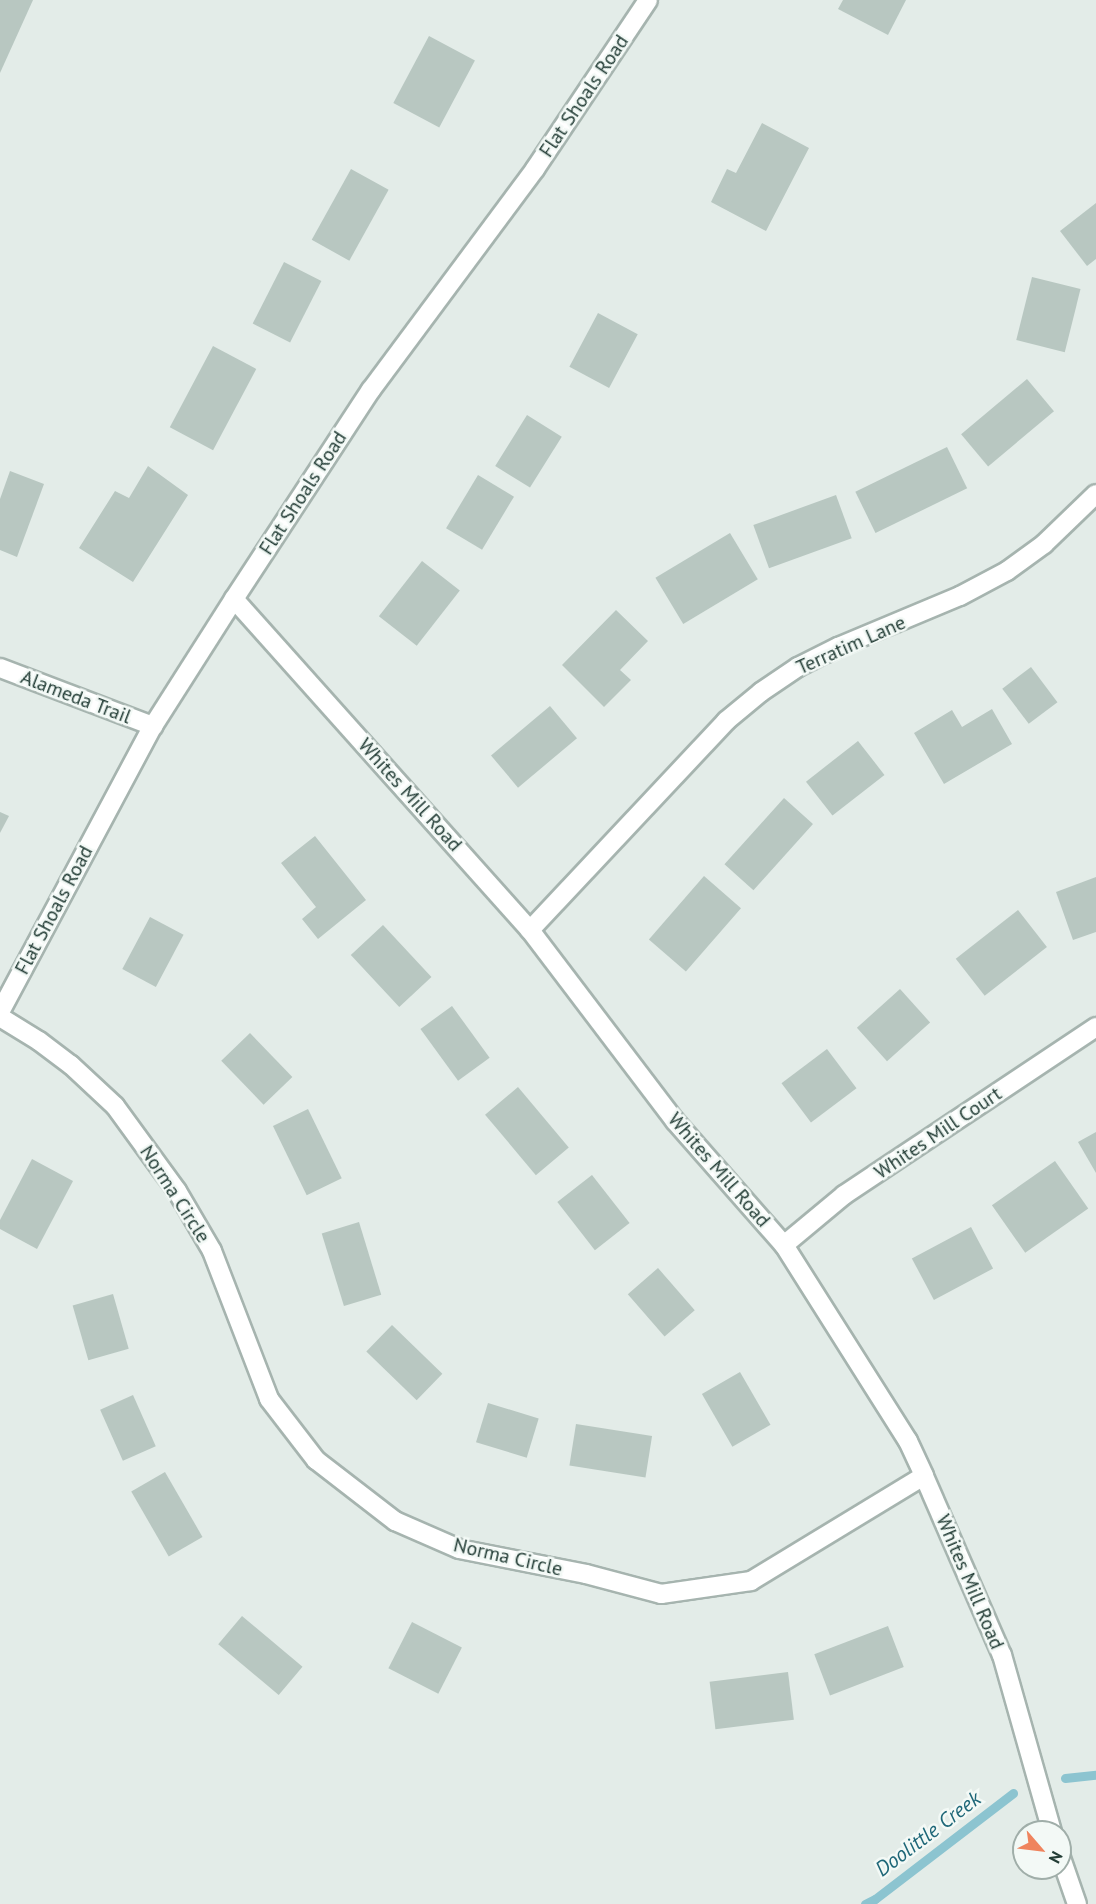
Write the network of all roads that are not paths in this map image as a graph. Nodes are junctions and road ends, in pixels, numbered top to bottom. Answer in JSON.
{"nodes":[{"id":1,"x":648,"y":0,"type":"edge"},
{"id":2,"x":1096,"y":494,"type":"edge"},
{"id":3,"x":234,"y":599,"type":"junction"},
{"id":4,"x":0,"y":668,"type":"edge"},
{"id":5,"x":153,"y":726,"type":"junction"},
{"id":6,"x":530,"y":930,"type":"junction"},
{"id":7,"x":0,"y":1012,"type":"edge"},
{"id":8,"x":0,"y":1017,"type":"edge"},
{"id":9,"x":1096,"y":1027,"type":"edge"},
{"id":10,"x":784,"y":1245,"type":"junction"},
{"id":11,"x":924,"y":1476,"type":"junction"},
{"id":12,"x":1049,"y":1820,"type":"edge"},
{"id":13,"x":1068,"y":1880,"type":"edge"},
{"id":14,"x":1077,"y":1904,"type":"edge"}],
"edges":[{"from":1,"to":3,"type":"street","name":"Flat Shoals Road"},
{"from":2,"to":6,"type":"street","name":"Terratim Lane"},
{"from":3,"to":5,"type":"street","name":"Flat Shoals Road"},
{"from":3,"to":6,"type":"street","name":"Whites Mill Road"},
{"from":4,"to":5,"type":"street","name":"Alameda Trail"},
{"from":5,"to":7,"type":"street","name":"Flat Shoals Road"},
{"from":6,"to":10,"type":"street","name":"Whites Mill Road"},
{"from":8,"to":11,"type":"street","name":"Norma Circle"},
{"from":9,"to":10,"type":"street","name":"Whites Mill Court"},
{"from":10,"to":11,"type":"street","name":"Whites Mill Road"},
{"from":11,"to":12,"type":"street","name":"Whites Mill Road"},
{"from":13,"to":14,"type":"street"}]}
